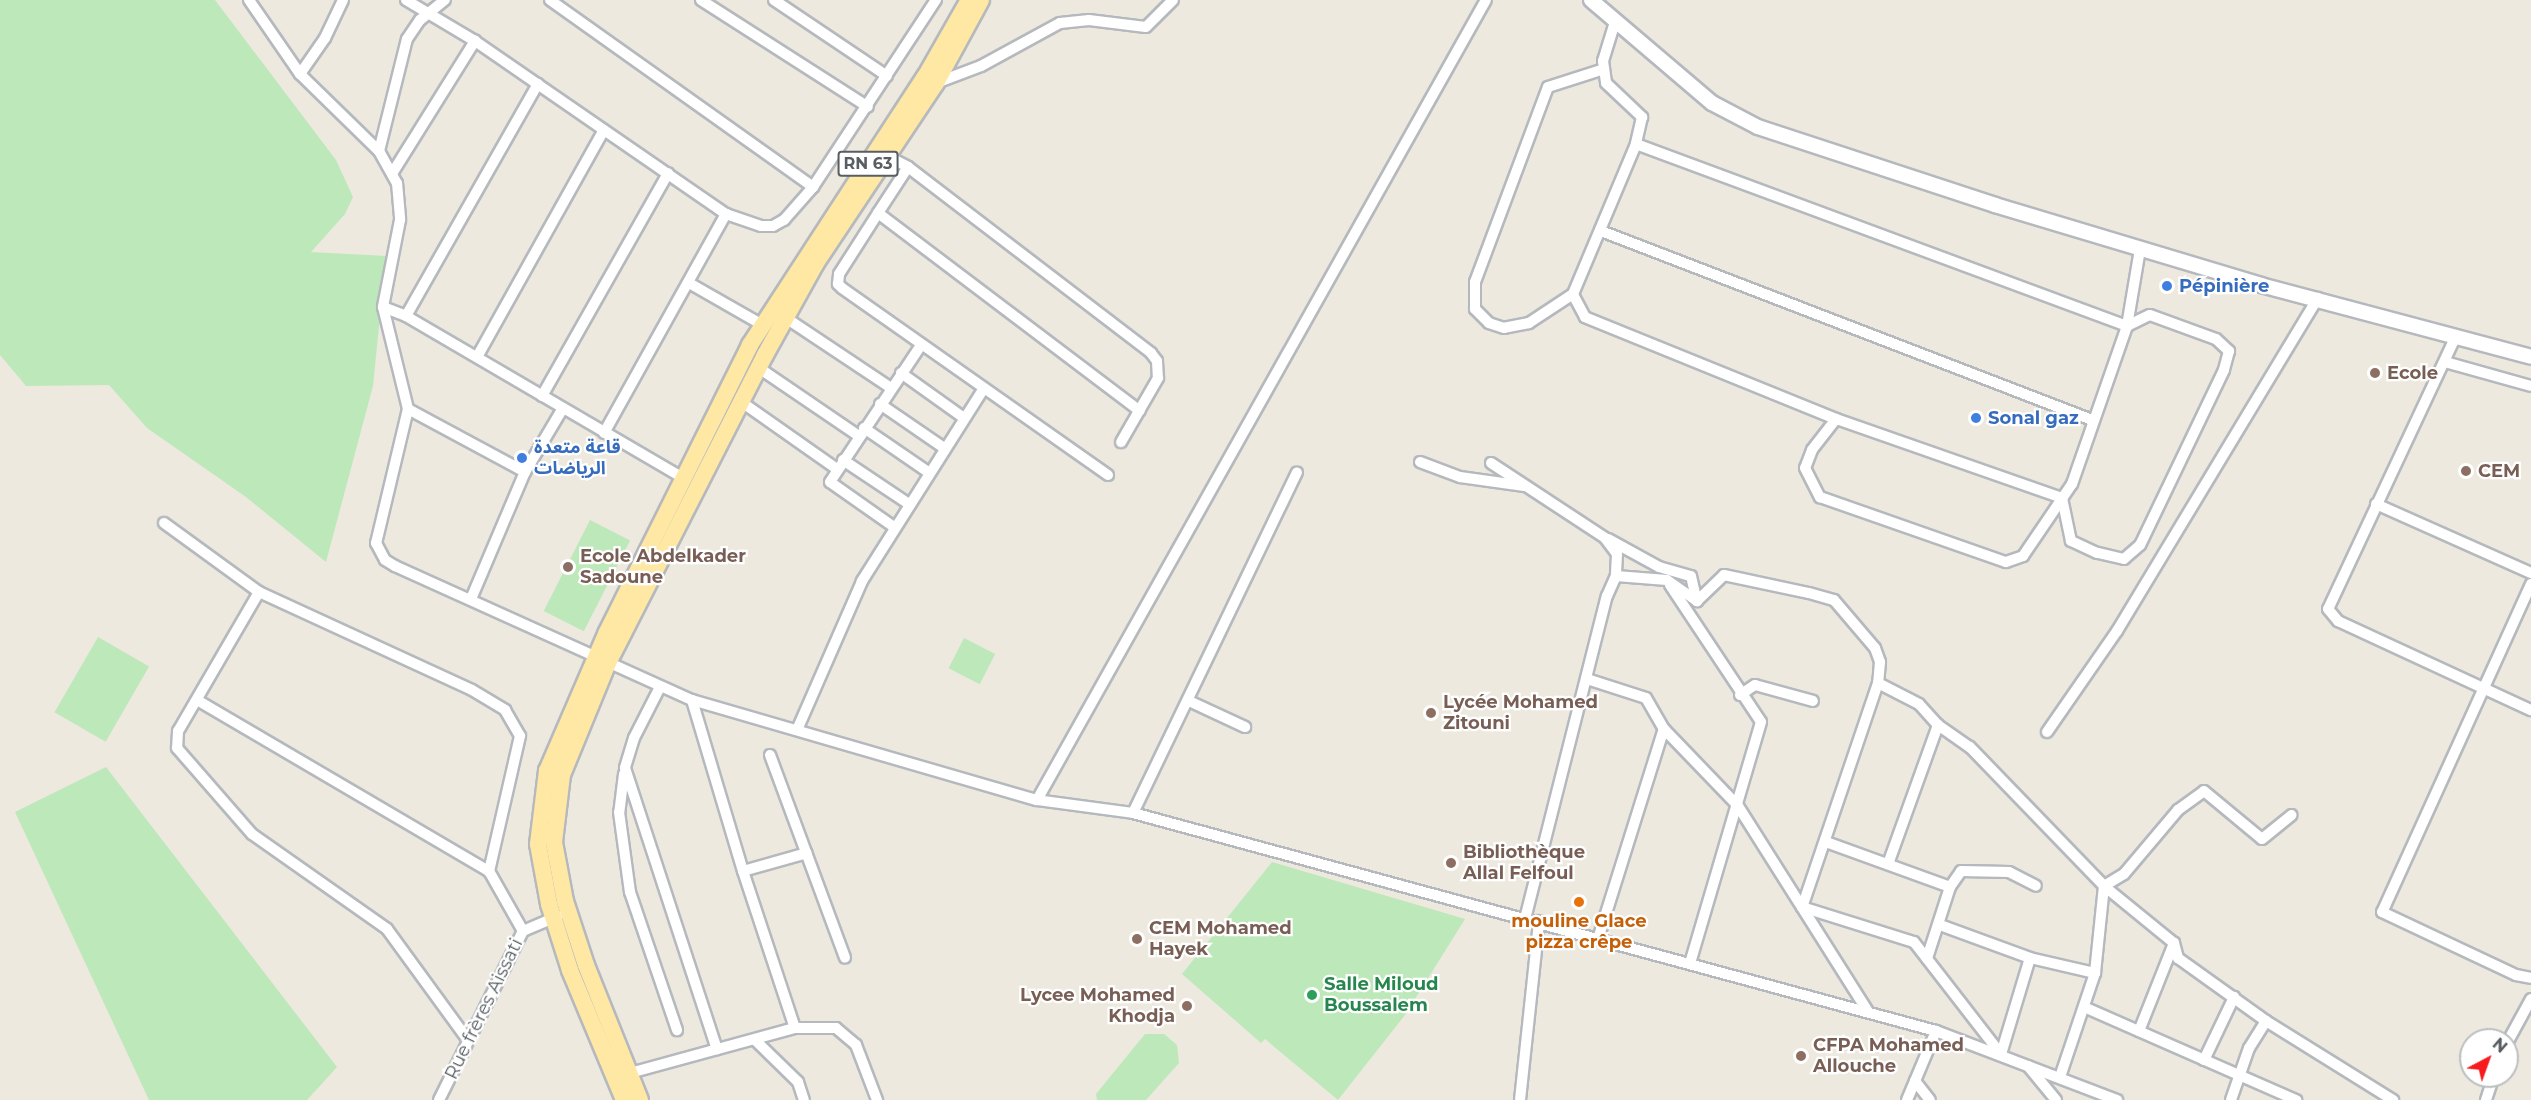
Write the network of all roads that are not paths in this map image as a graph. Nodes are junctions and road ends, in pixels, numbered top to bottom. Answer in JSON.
{"nodes":[{"id":1,"x":249,"y":0,"type":"edge"},
{"id":2,"x":343,"y":0,"type":"edge"},
{"id":3,"x":406,"y":0,"type":"edge"},
{"id":4,"x":445,"y":0,"type":"edge"},
{"id":5,"x":550,"y":0,"type":"edge"},
{"id":6,"x":701,"y":0,"type":"edge"},
{"id":7,"x":774,"y":0,"type":"edge"},
{"id":8,"x":936,"y":0,"type":"edge"},
{"id":9,"x":1173,"y":0,"type":"edge"},
{"id":10,"x":1486,"y":0,"type":"edge"},
{"id":11,"x":1591,"y":0,"type":"edge"},
{"id":12,"x":976,"y":1,"type":"edge"},
{"id":13,"x":429,"y":14,"type":"junction"},
{"id":14,"x":1615,"y":22,"type":"junction"},
{"id":15,"x":475,"y":41,"type":"junction"},
{"id":16,"x":1604,"y":69,"type":"junction"},
{"id":17,"x":300,"y":74,"type":"junction"},
{"id":18,"x":887,"y":76,"type":"junction"},
{"id":19,"x":936,"y":83,"type":"junction"},
{"id":20,"x":538,"y":84,"type":"junction"},
{"id":21,"x":868,"y":107,"type":"junction"},
{"id":22,"x":604,"y":130,"type":"junction"},
{"id":23,"x":1636,"y":144,"type":"junction"},
{"id":24,"x":380,"y":151,"type":"junction"},
{"id":25,"x":883,"y":154,"type":"junction"},
{"id":26,"x":908,"y":167,"type":"junction"},
{"id":27,"x":393,"y":172,"type":"junction"},
{"id":28,"x":668,"y":173,"type":"junction"},
{"id":29,"x":813,"y":187,"type":"junction"},
{"id":30,"x":878,"y":213,"type":"junction"},
{"id":31,"x":726,"y":214,"type":"junction"},
{"id":32,"x":1601,"y":231,"type":"junction"},
{"id":33,"x":2140,"y":249,"type":"junction"},
{"id":34,"x":689,"y":283,"type":"junction"},
{"id":35,"x":1573,"y":294,"type":"junction"},
{"id":36,"x":2318,"y":298,"type":"junction"},
{"id":37,"x":383,"y":307,"type":"junction"},
{"id":38,"x":406,"y":316,"type":"junction"},
{"id":39,"x":786,"y":318,"type":"junction"},
{"id":40,"x":761,"y":324,"type":"junction"},
{"id":41,"x":2127,"y":326,"type":"junction"},
{"id":42,"x":2455,"y":338,"type":"junction"},
{"id":43,"x":921,"y":345,"type":"junction"},
{"id":44,"x":477,"y":357,"type":"junction"},
{"id":45,"x":2531,"y":357,"type":"edge"},
{"id":46,"x":2445,"y":362,"type":"junction"},
{"id":47,"x":759,"y":368,"type":"junction"},
{"id":48,"x":901,"y":373,"type":"junction"},
{"id":49,"x":2531,"y":386,"type":"edge"},
{"id":50,"x":891,"y":388,"type":"junction"},
{"id":51,"x":984,"y":388,"type":"junction"},
{"id":52,"x":542,"y":396,"type":"junction"},
{"id":53,"x":743,"y":403,"type":"junction"},
{"id":54,"x":880,"y":404,"type":"junction"},
{"id":55,"x":563,"y":408,"type":"junction"},
{"id":56,"x":408,"y":409,"type":"junction"},
{"id":57,"x":1140,"y":411,"type":"junction"},
{"id":58,"x":964,"y":418,"type":"junction"},
{"id":59,"x":1836,"y":419,"type":"junction"},
{"id":60,"x":2092,"y":420,"type":"junction"},
{"id":61,"x":861,"y":432,"type":"junction"},
{"id":62,"x":604,"y":434,"type":"junction"},
{"id":63,"x":1121,"y":442,"type":"dead end"},
{"id":64,"x":944,"y":448,"type":"junction"},
{"id":65,"x":1420,"y":462,"type":"dead end"},
{"id":66,"x":1491,"y":463,"type":"dead end"},
{"id":67,"x":840,"y":464,"type":"junction"},
{"id":68,"x":525,"y":472,"type":"junction"},
{"id":69,"x":928,"y":472,"type":"junction"},
{"id":70,"x":1297,"y":472,"type":"dead end"},
{"id":71,"x":1108,"y":475,"type":"dead end"},
{"id":72,"x":683,"y":478,"type":"junction"},
{"id":73,"x":1527,"y":487,"type":"junction"},
{"id":74,"x":2062,"y":498,"type":"junction"},
{"id":75,"x":909,"y":504,"type":"junction"},
{"id":76,"x":2376,"y":504,"type":"junction"},
{"id":77,"x":164,"y":524,"type":"dead end"},
{"id":78,"x":894,"y":527,"type":"junction"},
{"id":79,"x":1605,"y":538,"type":"junction"},
{"id":80,"x":2531,"y":573,"type":"edge"},
{"id":81,"x":1616,"y":576,"type":"junction"},
{"id":82,"x":1667,"y":580,"type":"junction"},
{"id":83,"x":2531,"y":584,"type":"edge"},
{"id":84,"x":259,"y":592,"type":"junction"},
{"id":85,"x":471,"y":599,"type":"junction"},
{"id":86,"x":1697,"y":601,"type":"junction"},
{"id":87,"x":601,"y":660,"type":"junction"},
{"id":88,"x":1587,"y":679,"type":"junction"},
{"id":89,"x":1878,"y":683,"type":"junction"},
{"id":90,"x":660,"y":687,"type":"junction"},
{"id":91,"x":2482,"y":687,"type":"junction"},
{"id":92,"x":1740,"y":695,"type":"junction"},
{"id":93,"x":197,"y":700,"type":"junction"},
{"id":94,"x":692,"y":700,"type":"junction"},
{"id":95,"x":1189,"y":701,"type":"junction"},
{"id":96,"x":1813,"y":701,"type":"dead end"},
{"id":97,"x":2531,"y":710,"type":"edge"},
{"id":98,"x":1938,"y":725,"type":"junction"},
{"id":99,"x":1245,"y":727,"type":"dead end"},
{"id":100,"x":1664,"y":729,"type":"junction"},
{"id":101,"x":797,"y":730,"type":"junction"},
{"id":102,"x":2047,"y":732,"type":"dead end"},
{"id":103,"x":770,"y":755,"type":"dead end"},
{"id":104,"x":625,"y":768,"type":"junction"},
{"id":105,"x":1037,"y":800,"type":"junction"},
{"id":106,"x":1736,"y":804,"type":"junction"},
{"id":107,"x":1133,"y":813,"type":"junction"},
{"id":108,"x":2292,"y":815,"type":"dead end"},
{"id":109,"x":1826,"y":842,"type":"junction"},
{"id":110,"x":807,"y":853,"type":"junction"},
{"id":111,"x":1888,"y":864,"type":"junction"},
{"id":112,"x":489,"y":871,"type":"junction"},
{"id":113,"x":743,"y":871,"type":"junction"},
{"id":114,"x":2036,"y":886,"type":"dead end"},
{"id":115,"x":2104,"y":886,"type":"junction"},
{"id":116,"x":1950,"y":887,"type":"junction"},
{"id":117,"x":1802,"y":907,"type":"junction"},
{"id":118,"x":561,"y":915,"type":"junction"},
{"id":119,"x":1525,"y":919,"type":"junction"},
{"id":120,"x":1539,"y":921,"type":"junction"},
{"id":121,"x":1940,"y":925,"type":"junction"},
{"id":122,"x":523,"y":931,"type":"junction"},
{"id":123,"x":1599,"y":939,"type":"junction"},
{"id":124,"x":2174,"y":943,"type":"junction"},
{"id":125,"x":845,"y":958,"type":"dead end"},
{"id":126,"x":1927,"y":958,"type":"junction"},
{"id":127,"x":2030,"y":958,"type":"junction"},
{"id":128,"x":1689,"y":963,"type":"junction"},
{"id":129,"x":2095,"y":973,"type":"junction"},
{"id":130,"x":2531,"y":978,"type":"edge"},
{"id":131,"x":2235,"y":997,"type":"junction"},
{"id":132,"x":2531,"y":999,"type":"edge"},
{"id":133,"x":2084,"y":1006,"type":"junction"},
{"id":134,"x":1868,"y":1012,"type":"junction"},
{"id":135,"x":2266,"y":1021,"type":"junction"},
{"id":136,"x":795,"y":1028,"type":"junction"},
{"id":137,"x":2515,"y":1028,"type":"edge"},
{"id":138,"x":677,"y":1030,"type":"dead end"},
{"id":139,"x":1936,"y":1031,"type":"junction"},
{"id":140,"x":2139,"y":1031,"type":"junction"},
{"id":141,"x":468,"y":1040,"type":"junction"},
{"id":142,"x":755,"y":1040,"type":"junction"},
{"id":143,"x":717,"y":1049,"type":"junction"},
{"id":144,"x":2001,"y":1054,"type":"junction"},
{"id":145,"x":2204,"y":1060,"type":"junction"},
{"id":146,"x":2025,"y":1063,"type":"junction"},
{"id":147,"x":630,"y":1073,"type":"junction"},
{"id":148,"x":2240,"y":1075,"type":"junction"},
{"id":149,"x":2060,"y":1077,"type":"junction"},
{"id":150,"x":1915,"y":1081,"type":"junction"},
{"id":151,"x":439,"y":1100,"type":"edge"},
{"id":152,"x":624,"y":1100,"type":"edge"},
{"id":153,"x":640,"y":1100,"type":"edge"},
{"id":154,"x":804,"y":1100,"type":"edge"},
{"id":155,"x":878,"y":1100,"type":"edge"},
{"id":156,"x":1520,"y":1100,"type":"edge"},
{"id":157,"x":1907,"y":1100,"type":"edge"},
{"id":158,"x":1930,"y":1100,"type":"edge"},
{"id":159,"x":2056,"y":1100,"type":"edge"},
{"id":160,"x":2117,"y":1100,"type":"edge"},
{"id":161,"x":2231,"y":1100,"type":"edge"},
{"id":162,"x":2296,"y":1100,"type":"edge"},
{"id":163,"x":2393,"y":1100,"type":"edge"}],
"edges":[{"from":1,"to":17,"type":"street"},
{"from":2,"to":17,"type":"street"},
{"from":3,"to":13,"type":"street"},
{"from":4,"to":13,"type":"street"},
{"from":5,"to":29,"type":"street"},
{"from":6,"to":21,"type":"street"},
{"from":7,"to":18,"type":"street"},
{"from":8,"to":18,"type":"street"},
{"from":9,"to":19,"type":"street"},
{"from":10,"to":105,"type":"street"},
{"from":11,"to":14,"type":"street"},
{"from":12,"to":19,"type":"main road","number":"RN 63"},
{"from":12,"to":25,"type":"main road","number":"RN 63"},
{"from":13,"to":15,"type":"street"},
{"from":13,"to":24,"type":"street"},
{"from":14,"to":16,"type":"street"},
{"from":14,"to":33,"type":"street"},
{"from":15,"to":20,"type":"street"},
{"from":15,"to":27,"type":"street"},
{"from":16,"to":23,"type":"street"},
{"from":16,"to":35,"type":"street"},
{"from":17,"to":24,"type":"street"},
{"from":18,"to":21,"type":"street"},
{"from":19,"to":25,"type":"main road","number":"RN 63"},
{"from":20,"to":22,"type":"street"},
{"from":20,"to":38,"type":"street"},
{"from":21,"to":29,"type":"street"},
{"from":22,"to":28,"type":"street"},
{"from":22,"to":44,"type":"street"},
{"from":23,"to":32,"type":"street"},
{"from":23,"to":41,"type":"street"},
{"from":24,"to":27,"type":"street"},
{"from":25,"to":26,"type":"street"},
{"from":25,"to":39,"type":"main road","number":"RN 63"},
{"from":25,"to":40,"type":"main road","number":"RN 63"},
{"from":26,"to":30,"type":"street"},
{"from":26,"to":57,"type":"street"},
{"from":27,"to":37,"type":"street"},
{"from":28,"to":31,"type":"street"},
{"from":28,"to":52,"type":"street"},
{"from":29,"to":31,"type":"street"},
{"from":30,"to":43,"type":"street"},
{"from":30,"to":57,"type":"street"},
{"from":31,"to":34,"type":"street"},
{"from":32,"to":35,"type":"street"},
{"from":32,"to":60,"type":"street"},
{"from":33,"to":36,"type":"street"},
{"from":33,"to":41,"type":"street"},
{"from":34,"to":40,"type":"street"},
{"from":34,"to":62,"type":"street"},
{"from":35,"to":59,"type":"street"},
{"from":36,"to":42,"type":"street"},
{"from":36,"to":102,"type":"street"},
{"from":37,"to":38,"type":"street"},
{"from":37,"to":56,"type":"street"},
{"from":38,"to":44,"type":"street"},
{"from":39,"to":47,"type":"main road","number":"RN 63"},
{"from":39,"to":50,"type":"street"},
{"from":40,"to":72,"type":"main road"},
{"from":41,"to":60,"type":"street"},
{"from":41,"to":74,"type":"street"},
{"from":42,"to":45,"type":"street"},
{"from":42,"to":46,"type":"street"},
{"from":43,"to":48,"type":"street"},
{"from":43,"to":51,"type":"street"},
{"from":44,"to":52,"type":"street"},
{"from":46,"to":49,"type":"street"},
{"from":46,"to":76,"type":"street"},
{"from":47,"to":53,"type":"main road","number":"RN 63"},
{"from":47,"to":61,"type":"street"},
{"from":48,"to":50,"type":"street"},
{"from":48,"to":58,"type":"street"},
{"from":50,"to":54,"type":"street"},
{"from":51,"to":58,"type":"street"},
{"from":51,"to":71,"type":"street"},
{"from":52,"to":55,"type":"street"},
{"from":53,"to":67,"type":"street"},
{"from":53,"to":87,"type":"main road","number":"RN 63"},
{"from":54,"to":61,"type":"street"},
{"from":54,"to":64,"type":"street"},
{"from":55,"to":62,"type":"street"},
{"from":55,"to":68,"type":"street"},
{"from":56,"to":68,"type":"street"},
{"from":56,"to":85,"type":"street"},
{"from":57,"to":63,"type":"street"},
{"from":58,"to":64,"type":"street"},
{"from":59,"to":74,"type":"street"},
{"from":59,"to":74,"type":"street"},
{"from":60,"to":74,"type":"street"},
{"from":61,"to":67,"type":"street"},
{"from":61,"to":69,"type":"street"},
{"from":62,"to":72,"type":"street"},
{"from":64,"to":69,"type":"street"},
{"from":65,"to":73,"type":"street"},
{"from":66,"to":73,"type":"street"},
{"from":67,"to":75,"type":"street"},
{"from":67,"to":78,"type":"street"},
{"from":68,"to":85,"type":"street"},
{"from":69,"to":75,"type":"street"},
{"from":70,"to":95,"type":"street"},
{"from":72,"to":87,"type":"main road"},
{"from":73,"to":79,"type":"street"},
{"from":75,"to":78,"type":"street"},
{"from":76,"to":80,"type":"street"},
{"from":76,"to":91,"type":"street"},
{"from":77,"to":84,"type":"street"},
{"from":78,"to":101,"type":"street"},
{"from":79,"to":81,"type":"street"},
{"from":79,"to":86,"type":"street"},
{"from":81,"to":82,"type":"street"},
{"from":81,"to":88,"type":"street"},
{"from":82,"to":86,"type":"street"},
{"from":82,"to":92,"type":"street"},
{"from":83,"to":91,"type":"street"},
{"from":84,"to":93,"type":"street"},
{"from":84,"to":112,"type":"street"},
{"from":85,"to":87,"type":"street"},
{"from":86,"to":89,"type":"street"},
{"from":87,"to":90,"type":"street"},
{"from":87,"to":118,"type":"main road"},
{"from":88,"to":100,"type":"street"},
{"from":88,"to":119,"type":"street"},
{"from":89,"to":98,"type":"street"},
{"from":89,"to":109,"type":"street"},
{"from":90,"to":94,"type":"street"},
{"from":90,"to":104,"type":"street"},
{"from":91,"to":97,"type":"street"},
{"from":91,"to":130,"type":"street"},
{"from":92,"to":96,"type":"street"},
{"from":92,"to":106,"type":"street"},
{"from":93,"to":112,"type":"street"},
{"from":93,"to":141,"type":"street"},
{"from":94,"to":101,"type":"street"},
{"from":94,"to":113,"type":"street"},
{"from":95,"to":99,"type":"street"},
{"from":95,"to":107,"type":"street"},
{"from":98,"to":111,"type":"street"},
{"from":98,"to":115,"type":"street"},
{"from":100,"to":106,"type":"street"},
{"from":100,"to":123,"type":"street"},
{"from":101,"to":105,"type":"street"},
{"from":103,"to":110,"type":"street"},
{"from":104,"to":138,"type":"street"},
{"from":104,"to":143,"type":"street"},
{"from":105,"to":107,"type":"street"},
{"from":106,"to":117,"type":"street"},
{"from":106,"to":128,"type":"street"},
{"from":107,"to":119,"type":"street"},
{"from":108,"to":115,"type":"street"},
{"from":109,"to":111,"type":"street"},
{"from":109,"to":117,"type":"street"},
{"from":110,"to":113,"type":"street"},
{"from":110,"to":125,"type":"street"},
{"from":111,"to":116,"type":"street"},
{"from":112,"to":122,"type":"street"},
{"from":113,"to":136,"type":"street"},
{"from":114,"to":116,"type":"street"},
{"from":115,"to":124,"type":"street"},
{"from":115,"to":129,"type":"street"},
{"from":116,"to":121,"type":"street"},
{"from":117,"to":126,"type":"street"},
{"from":117,"to":134,"type":"street"},
{"from":118,"to":122,"type":"street","name":"Rue frères Aissati"},
{"from":118,"to":147,"type":"main road"},
{"from":118,"to":152,"type":"main road"},
{"from":119,"to":120,"type":"street"},
{"from":120,"to":123,"type":"street"},
{"from":120,"to":156,"type":"street"},
{"from":121,"to":126,"type":"street"},
{"from":121,"to":127,"type":"street"},
{"from":122,"to":141,"type":"street","name":"Rue frères Aissati"},
{"from":123,"to":128,"type":"street"},
{"from":124,"to":131,"type":"street"},
{"from":124,"to":140,"type":"street"},
{"from":126,"to":144,"type":"street"},
{"from":127,"to":129,"type":"street"},
{"from":127,"to":144,"type":"street"},
{"from":128,"to":134,"type":"street"},
{"from":129,"to":133,"type":"street"},
{"from":131,"to":135,"type":"street"},
{"from":131,"to":145,"type":"street"},
{"from":132,"to":137,"type":"street"},
{"from":133,"to":140,"type":"street"},
{"from":133,"to":149,"type":"street"},
{"from":134,"to":139,"type":"street"},
{"from":135,"to":148,"type":"street"},
{"from":135,"to":163,"type":"street"},
{"from":136,"to":142,"type":"street"},
{"from":136,"to":155,"type":"street"},
{"from":139,"to":144,"type":"street"},
{"from":139,"to":150,"type":"street"},
{"from":140,"to":145,"type":"street"},
{"from":141,"to":151,"type":"street","name":"Rue frères Aissati"},
{"from":142,"to":143,"type":"street"},
{"from":142,"to":154,"type":"street"},
{"from":143,"to":147,"type":"street"},
{"from":144,"to":146,"type":"street"},
{"from":145,"to":148,"type":"street"},
{"from":146,"to":149,"type":"street"},
{"from":146,"to":159,"type":"street"},
{"from":147,"to":153,"type":"main road"},
{"from":148,"to":161,"type":"street"},
{"from":148,"to":162,"type":"street"},
{"from":149,"to":160,"type":"street"},
{"from":150,"to":157,"type":"street"},
{"from":150,"to":158,"type":"street"}]}
